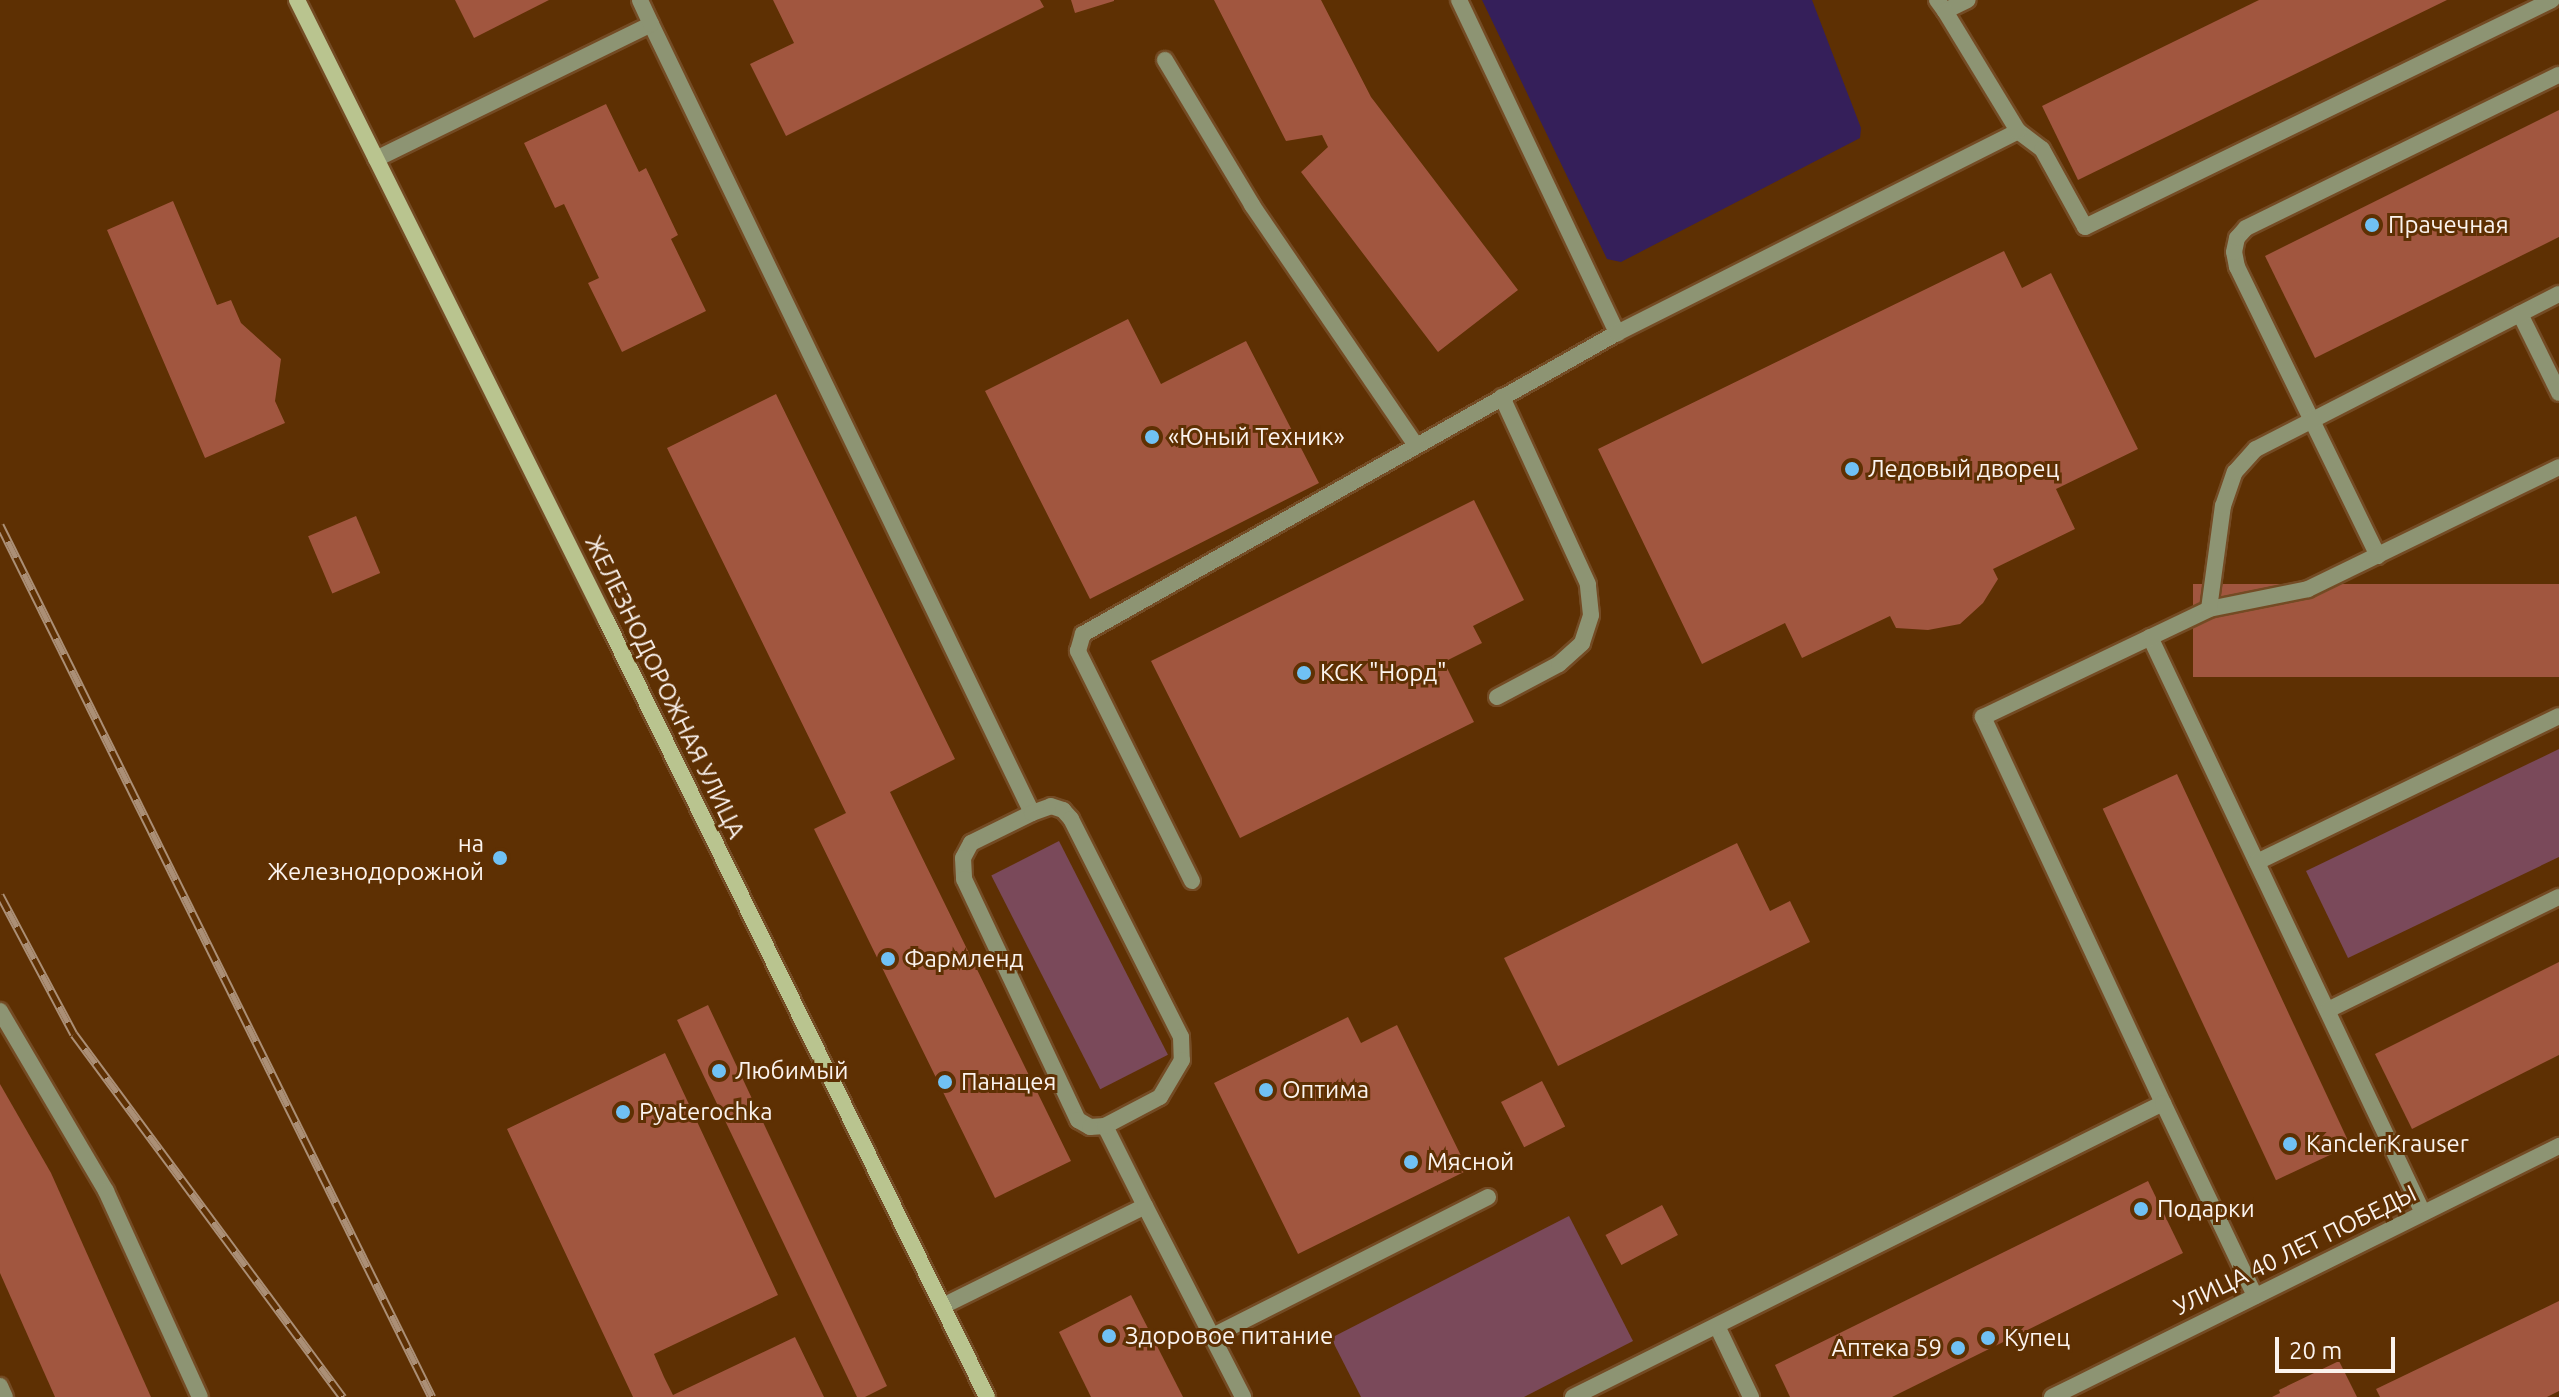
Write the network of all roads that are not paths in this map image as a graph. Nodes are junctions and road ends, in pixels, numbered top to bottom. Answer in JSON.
{"nodes":[{"id":1,"x":297,"y":0,"type":"edge"},
{"id":2,"x":640,"y":0,"type":"edge"},
{"id":3,"x":1459,"y":0,"type":"edge"},
{"id":4,"x":1968,"y":0,"type":"edge"},
{"id":5,"x":2552,"y":0,"type":"edge"},
{"id":6,"x":1941,"y":6,"type":"edge"},
{"id":7,"x":651,"y":24,"type":"junction"},
{"id":8,"x":1165,"y":60,"type":"dead end"},
{"id":9,"x":2559,"y":75,"type":"edge"},
{"id":10,"x":2018,"y":131,"type":"junction"},
{"id":11,"x":376,"y":159,"type":"junction"},
{"id":12,"x":2559,"y":294,"type":"edge"},
{"id":13,"x":2520,"y":314,"type":"junction"},
{"id":14,"x":1617,"y":333,"type":"junction"},
{"id":15,"x":2559,"y":393,"type":"edge"},
{"id":16,"x":1502,"y":397,"type":"junction"},
{"id":17,"x":2312,"y":417,"type":"junction"},
{"id":18,"x":1416,"y":445,"type":"junction"},
{"id":19,"x":2559,"y":467,"type":"edge"},
{"id":20,"x":2378,"y":556,"type":"junction"},
{"id":21,"x":2209,"y":609,"type":"junction"},
{"id":22,"x":2150,"y":637,"type":"junction"},
{"id":23,"x":1497,"y":697,"type":"dead end"},
{"id":24,"x":2559,"y":716,"type":"edge"},
{"id":25,"x":1032,"y":813,"type":"junction"},
{"id":26,"x":2257,"y":862,"type":"junction"},
{"id":27,"x":1192,"y":881,"type":"dead end"},
{"id":28,"x":2559,"y":897,"type":"edge"},
{"id":29,"x":2328,"y":1010,"type":"junction"},
{"id":30,"x":0,"y":1011,"type":"edge"},
{"id":31,"x":2163,"y":1103,"type":"junction"},
{"id":32,"x":1105,"y":1126,"type":"junction"},
{"id":33,"x":2559,"y":1146,"type":"edge"},
{"id":34,"x":1488,"y":1197,"type":"dead end"},
{"id":35,"x":1145,"y":1206,"type":"junction"},
{"id":36,"x":2423,"y":1213,"type":"junction"},
{"id":37,"x":2255,"y":1296,"type":"junction"},
{"id":38,"x":943,"y":1306,"type":"junction"},
{"id":39,"x":1717,"y":1326,"type":"junction"},
{"id":40,"x":1213,"y":1336,"type":"junction"},
{"id":41,"x":0,"y":1386,"type":"edge"},
{"id":42,"x":5,"y":1397,"type":"edge"},
{"id":43,"x":200,"y":1397,"type":"edge"},
{"id":44,"x":987,"y":1397,"type":"edge"},
{"id":45,"x":1243,"y":1397,"type":"edge"},
{"id":46,"x":1573,"y":1397,"type":"edge"},
{"id":47,"x":1751,"y":1397,"type":"edge"},
{"id":48,"x":2052,"y":1397,"type":"edge"}],
"edges":[{"from":1,"to":11,"type":"main road","name":"ЖЕЛЕЗНОДОРОЖНАЯ УЛИЦА"},
{"from":2,"to":7,"type":"street"},
{"from":3,"to":14,"type":"street"},
{"from":4,"to":6,"type":"street"},
{"from":5,"to":10,"type":"street"},
{"from":6,"to":10,"type":"street"},
{"from":7,"to":11,"type":"street"},
{"from":7,"to":25,"type":"street"},
{"from":8,"to":18,"type":"street"},
{"from":9,"to":17,"type":"street"},
{"from":10,"to":14,"type":"street"},
{"from":11,"to":38,"type":"main road","name":"ЖЕЛЕЗНОДОРОЖНАЯ УЛИЦА"},
{"from":12,"to":13,"type":"street"},
{"from":13,"to":15,"type":"street"},
{"from":13,"to":17,"type":"street"},
{"from":14,"to":16,"type":"street"},
{"from":16,"to":18,"type":"street"},
{"from":16,"to":23,"type":"street"},
{"from":17,"to":20,"type":"street"},
{"from":17,"to":21,"type":"street"},
{"from":18,"to":27,"type":"street"},
{"from":19,"to":20,"type":"street"},
{"from":20,"to":21,"type":"street"},
{"from":21,"to":22,"type":"street"},
{"from":22,"to":26,"type":"street"},
{"from":22,"to":31,"type":"street"},
{"from":24,"to":26,"type":"street"},
{"from":25,"to":32,"type":"street"},
{"from":25,"to":32,"type":"street"},
{"from":26,"to":29,"type":"street"},
{"from":28,"to":29,"type":"street"},
{"from":29,"to":36,"type":"street"},
{"from":30,"to":43,"type":"street"},
{"from":31,"to":37,"type":"street"},
{"from":31,"to":39,"type":"street"},
{"from":32,"to":35,"type":"street"},
{"from":33,"to":36,"type":"street","name":"УЛИЦА 40 ЛЕТ ПОБЕДЫ"},
{"from":34,"to":40,"type":"street"},
{"from":35,"to":38,"type":"street"},
{"from":35,"to":40,"type":"street"},
{"from":36,"to":37,"type":"street","name":"УЛИЦА 40 ЛЕТ ПОБЕДЫ"},
{"from":37,"to":48,"type":"street","name":"УЛИЦА 40 ЛЕТ ПОБЕДЫ"},
{"from":38,"to":44,"type":"main road","name":"ЖЕЛЕЗНОДОРОЖНАЯ УЛИЦА"},
{"from":39,"to":46,"type":"street"},
{"from":39,"to":47,"type":"street"},
{"from":40,"to":45,"type":"street"},
{"from":41,"to":42,"type":"street"}]}
